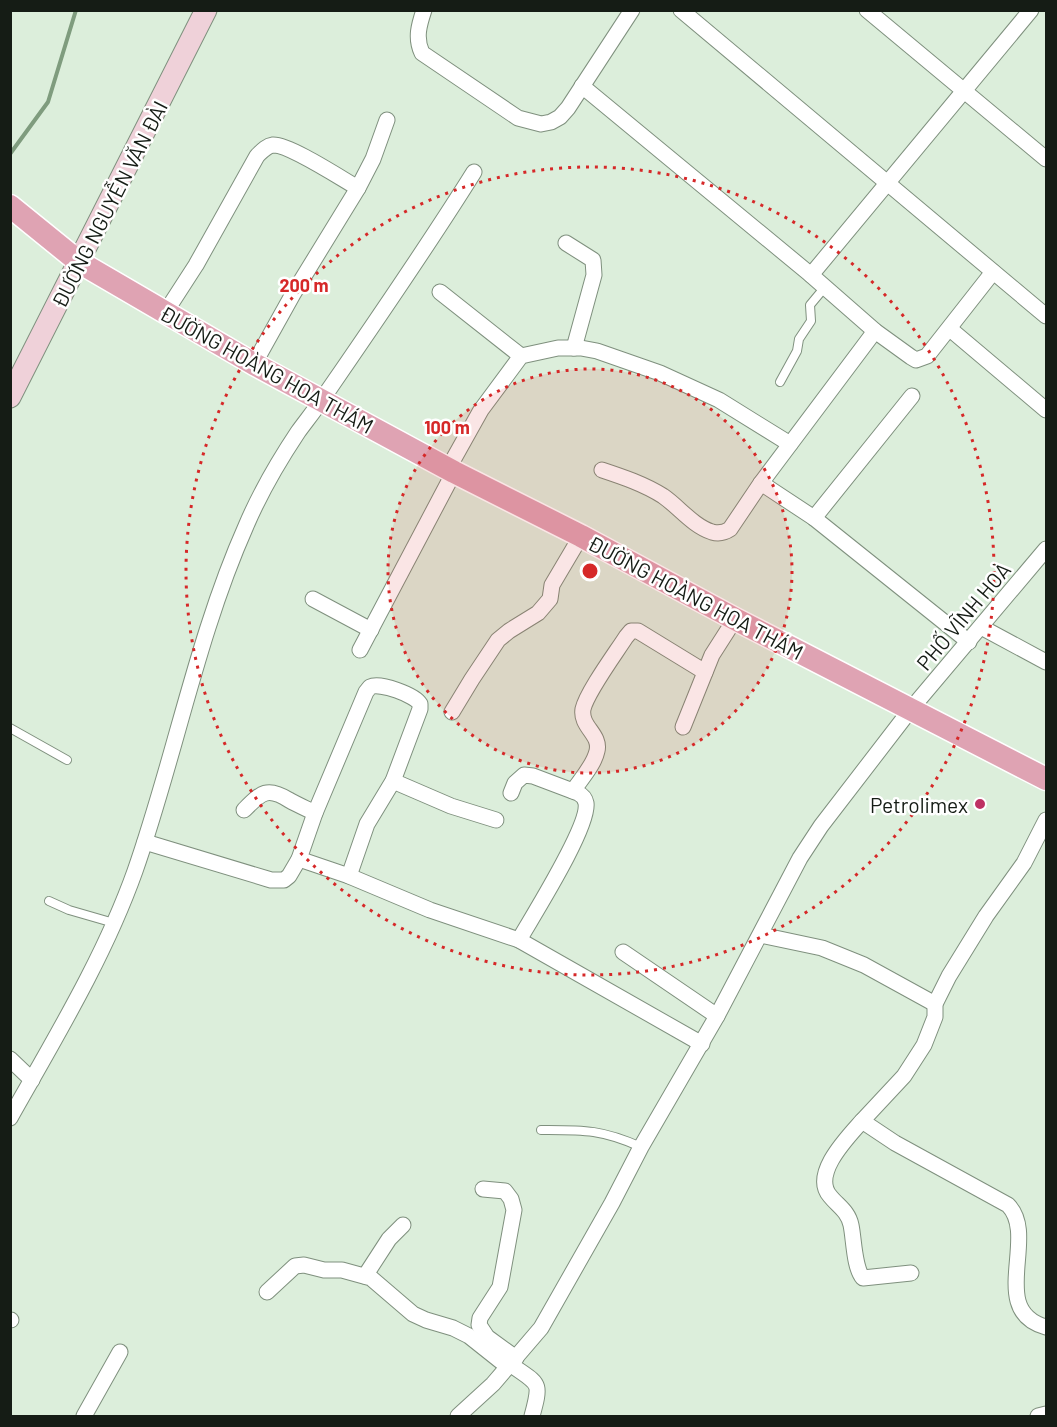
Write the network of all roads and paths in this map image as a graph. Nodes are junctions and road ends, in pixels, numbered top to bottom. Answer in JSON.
{"nodes":[{"id":1,"x":206,"y":10,"type":"edge"},
{"id":2,"x":424,"y":10,"type":"edge"},
{"id":3,"x":632,"y":10,"type":"edge"},
{"id":4,"x":681,"y":10,"type":"edge"},
{"id":5,"x":867,"y":10,"type":"edge"},
{"id":6,"x":1031,"y":10,"type":"edge"},
{"id":7,"x":582,"y":86,"type":"junction"},
{"id":8,"x":964,"y":91,"type":"junction"},
{"id":9,"x":387,"y":120,"type":"dead end"},
{"id":10,"x":1047,"y":159,"type":"edge"},
{"id":11,"x":474,"y":172,"type":"dead end"},
{"id":12,"x":888,"y":183,"type":"junction"},
{"id":13,"x":358,"y":188,"type":"junction"},
{"id":14,"x":10,"y":206,"type":"edge"},
{"id":15,"x":566,"y":243,"type":"dead end"},
{"id":16,"x":79,"y":262,"type":"junction"},
{"id":17,"x":993,"y":272,"type":"junction"},
{"id":18,"x":811,"y":274,"type":"junction"},
{"id":19,"x":825,"y":287,"type":"junction"},
{"id":20,"x":440,"y":292,"type":"dead end"},
{"id":21,"x":165,"y":313,"type":"junction"},
{"id":22,"x":1047,"y":316,"type":"edge"},
{"id":23,"x":950,"y":329,"type":"junction"},
{"id":24,"x":875,"y":331,"type":"junction"},
{"id":25,"x":574,"y":348,"type":"junction"},
{"id":26,"x":520,"y":356,"type":"junction"},
{"id":27,"x":254,"y":364,"type":"junction"},
{"id":28,"x":780,"y":382,"type":"dead end"},
{"id":29,"x":912,"y":396,"type":"dead end"},
{"id":30,"x":10,"y":397,"type":"edge"},
{"id":31,"x":322,"y":401,"type":"junction"},
{"id":32,"x":1047,"y":410,"type":"edge"},
{"id":33,"x":789,"y":444,"type":"junction"},
{"id":34,"x":451,"y":470,"type":"junction"},
{"id":35,"x":602,"y":470,"type":"dead end"},
{"id":36,"x":761,"y":483,"type":"junction"},
{"id":37,"x":814,"y":518,"type":"junction"},
{"id":38,"x":581,"y":536,"type":"junction"},
{"id":39,"x":1047,"y":549,"type":"edge"},
{"id":40,"x":313,"y":599,"type":"dead end"},
{"id":41,"x":735,"y":619,"type":"junction"},
{"id":42,"x":981,"y":627,"type":"junction"},
{"id":43,"x":371,"y":630,"type":"junction"},
{"id":44,"x":969,"y":642,"type":"junction"},
{"id":45,"x":360,"y":650,"type":"dead end"},
{"id":46,"x":1047,"y":662,"type":"edge"},
{"id":47,"x":705,"y":672,"type":"junction"},
{"id":48,"x":911,"y":710,"type":"junction"},
{"id":49,"x":452,"y":712,"type":"dead end"},
{"id":50,"x":683,"y":727,"type":"dead end"},
{"id":51,"x":10,"y":728,"type":"edge"},
{"id":52,"x":67,"y":760,"type":"dead end"},
{"id":53,"x":1047,"y":779,"type":"edge"},
{"id":54,"x":393,"y":781,"type":"junction"},
{"id":55,"x":573,"y":791,"type":"junction"},
{"id":56,"x":511,"y":793,"type":"dead end"},
{"id":57,"x":244,"y":810,"type":"dead end"},
{"id":58,"x":315,"y":813,"type":"junction"},
{"id":59,"x":496,"y":820,"type":"dead end"},
{"id":60,"x":1047,"y":820,"type":"edge"},
{"id":61,"x":145,"y":842,"type":"junction"},
{"id":62,"x":299,"y":859,"type":"junction"},
{"id":63,"x":349,"y":876,"type":"junction"},
{"id":64,"x":49,"y":901,"type":"dead end"},
{"id":65,"x":114,"y":924,"type":"junction"},
{"id":66,"x":761,"y":935,"type":"junction"},
{"id":67,"x":519,"y":940,"type":"junction"},
{"id":68,"x":623,"y":952,"type":"dead end"},
{"id":69,"x":935,"y":1004,"type":"junction"},
{"id":70,"x":717,"y":1016,"type":"junction"},
{"id":71,"x":702,"y":1044,"type":"junction"},
{"id":72,"x":10,"y":1059,"type":"edge"},
{"id":73,"x":32,"y":1080,"type":"junction"},
{"id":74,"x":10,"y":1119,"type":"edge"},
{"id":75,"x":862,"y":1121,"type":"junction"},
{"id":76,"x":541,"y":1130,"type":"dead end"},
{"id":77,"x":641,"y":1147,"type":"junction"},
{"id":78,"x":483,"y":1189,"type":"dead end"},
{"id":79,"x":404,"y":1225,"type":"dead end"},
{"id":80,"x":911,"y":1273,"type":"dead end"},
{"id":81,"x":365,"y":1276,"type":"junction"},
{"id":82,"x":267,"y":1292,"type":"dead end"},
{"id":83,"x":1047,"y":1327,"type":"edge"},
{"id":84,"x":120,"y":1352,"type":"dead end"},
{"id":85,"x":511,"y":1363,"type":"junction"},
{"id":86,"x":1047,"y":1414,"type":"edge"},
{"id":87,"x":84,"y":1416,"type":"edge"},
{"id":88,"x":458,"y":1416,"type":"edge"},
{"id":89,"x":532,"y":1416,"type":"edge"},
{"id":90,"x":1038,"y":1416,"type":"edge"}],
"edges":[{"from":1,"to":16,"type":"street","name":"ĐƯỜNG NGUYỄN VĂN ĐÀI"},
{"from":2,"to":7,"type":"street"},
{"from":3,"to":7,"type":"street"},
{"from":4,"to":12,"type":"street"},
{"from":5,"to":8,"type":"street"},
{"from":6,"to":8,"type":"street"},
{"from":7,"to":18,"type":"street"},
{"from":8,"to":10,"type":"street"},
{"from":8,"to":12,"type":"street"},
{"from":9,"to":13,"type":"street"},
{"from":11,"to":31,"type":"street"},
{"from":12,"to":17,"type":"street"},
{"from":12,"to":18,"type":"street"},
{"from":13,"to":21,"type":"street"},
{"from":13,"to":27,"type":"street"},
{"from":14,"to":16,"type":"main road","name":"ĐƯỜNG HOÀNG HOA THÁM"},
{"from":15,"to":25,"type":"street"},
{"from":16,"to":21,"type":"main road","name":"ĐƯỜNG HOÀNG HOA THÁM"},
{"from":16,"to":30,"type":"street","name":"ĐƯỜNG NGUYỄN VĂN ĐÀI"},
{"from":17,"to":22,"type":"street"},
{"from":17,"to":23,"type":"street"},
{"from":18,"to":19,"type":"street"},
{"from":19,"to":24,"type":"street"},
{"from":19,"to":28,"type":"lane"},
{"from":20,"to":26,"type":"street"},
{"from":21,"to":27,"type":"main road","name":"ĐƯỜNG HOÀNG HOA THÁM"},
{"from":23,"to":24,"type":"street"},
{"from":23,"to":32,"type":"street"},
{"from":24,"to":33,"type":"street"},
{"from":25,"to":26,"type":"street"},
{"from":25,"to":33,"type":"street"},
{"from":26,"to":34,"type":"street"},
{"from":27,"to":31,"type":"main road","name":"ĐƯỜNG HOÀNG HOA THÁM"},
{"from":29,"to":37,"type":"street"},
{"from":31,"to":34,"type":"main road","name":"ĐƯỜNG HOÀNG HOA THÁM"},
{"from":31,"to":61,"type":"street"},
{"from":33,"to":36,"type":"street"},
{"from":34,"to":38,"type":"main road","name":"ĐƯỜNG HOÀNG HOA THÁM"},
{"from":34,"to":43,"type":"street"},
{"from":35,"to":36,"type":"street"},
{"from":36,"to":37,"type":"street"},
{"from":37,"to":44,"type":"street"},
{"from":38,"to":41,"type":"main road","name":"ĐƯỜNG HOÀNG HOA THÁM"},
{"from":38,"to":49,"type":"street"},
{"from":39,"to":42,"type":"street","name":"PHỐ VĨNH HOÀ"},
{"from":40,"to":43,"type":"street"},
{"from":41,"to":47,"type":"street"},
{"from":41,"to":48,"type":"main road","name":"ĐƯỜNG HOÀNG HOA THÁM"},
{"from":42,"to":44,"type":"street","name":"PHỐ VĨNH HOÀ"},
{"from":42,"to":46,"type":"street"},
{"from":43,"to":45,"type":"street"},
{"from":44,"to":48,"type":"street","name":"PHỐ VĨNH HOÀ"},
{"from":47,"to":50,"type":"street"},
{"from":47,"to":55,"type":"street"},
{"from":48,"to":53,"type":"main road","name":"ĐƯỜNG HOÀNG HOA THÁM"},
{"from":48,"to":66,"type":"street","name":"PHỐ VĨNH HOÀ"},
{"from":51,"to":52,"type":"lane"},
{"from":54,"to":58,"type":"street"},
{"from":54,"to":59,"type":"street"},
{"from":54,"to":63,"type":"street"},
{"from":55,"to":56,"type":"street"},
{"from":55,"to":67,"type":"street"},
{"from":57,"to":58,"type":"street"},
{"from":58,"to":62,"type":"street"},
{"from":60,"to":69,"type":"street"},
{"from":61,"to":62,"type":"street"},
{"from":61,"to":65,"type":"street"},
{"from":62,"to":63,"type":"street"},
{"from":63,"to":67,"type":"street"},
{"from":64,"to":65,"type":"lane"},
{"from":65,"to":73,"type":"street"},
{"from":66,"to":69,"type":"street"},
{"from":66,"to":70,"type":"street","name":"PHỐ VĨNH HOÀ"},
{"from":67,"to":71,"type":"street"},
{"from":68,"to":70,"type":"street"},
{"from":69,"to":75,"type":"street"},
{"from":70,"to":71,"type":"street","name":"PHỐ VĨNH HOÀ"},
{"from":71,"to":77,"type":"street","name":"PHỐ VĨNH HOÀ"},
{"from":72,"to":73,"type":"street"},
{"from":73,"to":74,"type":"street"},
{"from":75,"to":80,"type":"street"},
{"from":75,"to":83,"type":"street"},
{"from":76,"to":77,"type":"lane"},
{"from":77,"to":85,"type":"street","name":"PHỐ VĨNH HOÀ"},
{"from":78,"to":85,"type":"street"},
{"from":79,"to":81,"type":"street"},
{"from":81,"to":82,"type":"street"},
{"from":81,"to":85,"type":"street"},
{"from":84,"to":87,"type":"street"},
{"from":85,"to":88,"type":"street","name":"PHỐ VĨNH HOÀ"},
{"from":85,"to":89,"type":"street"},
{"from":86,"to":90,"type":"street"}]}
